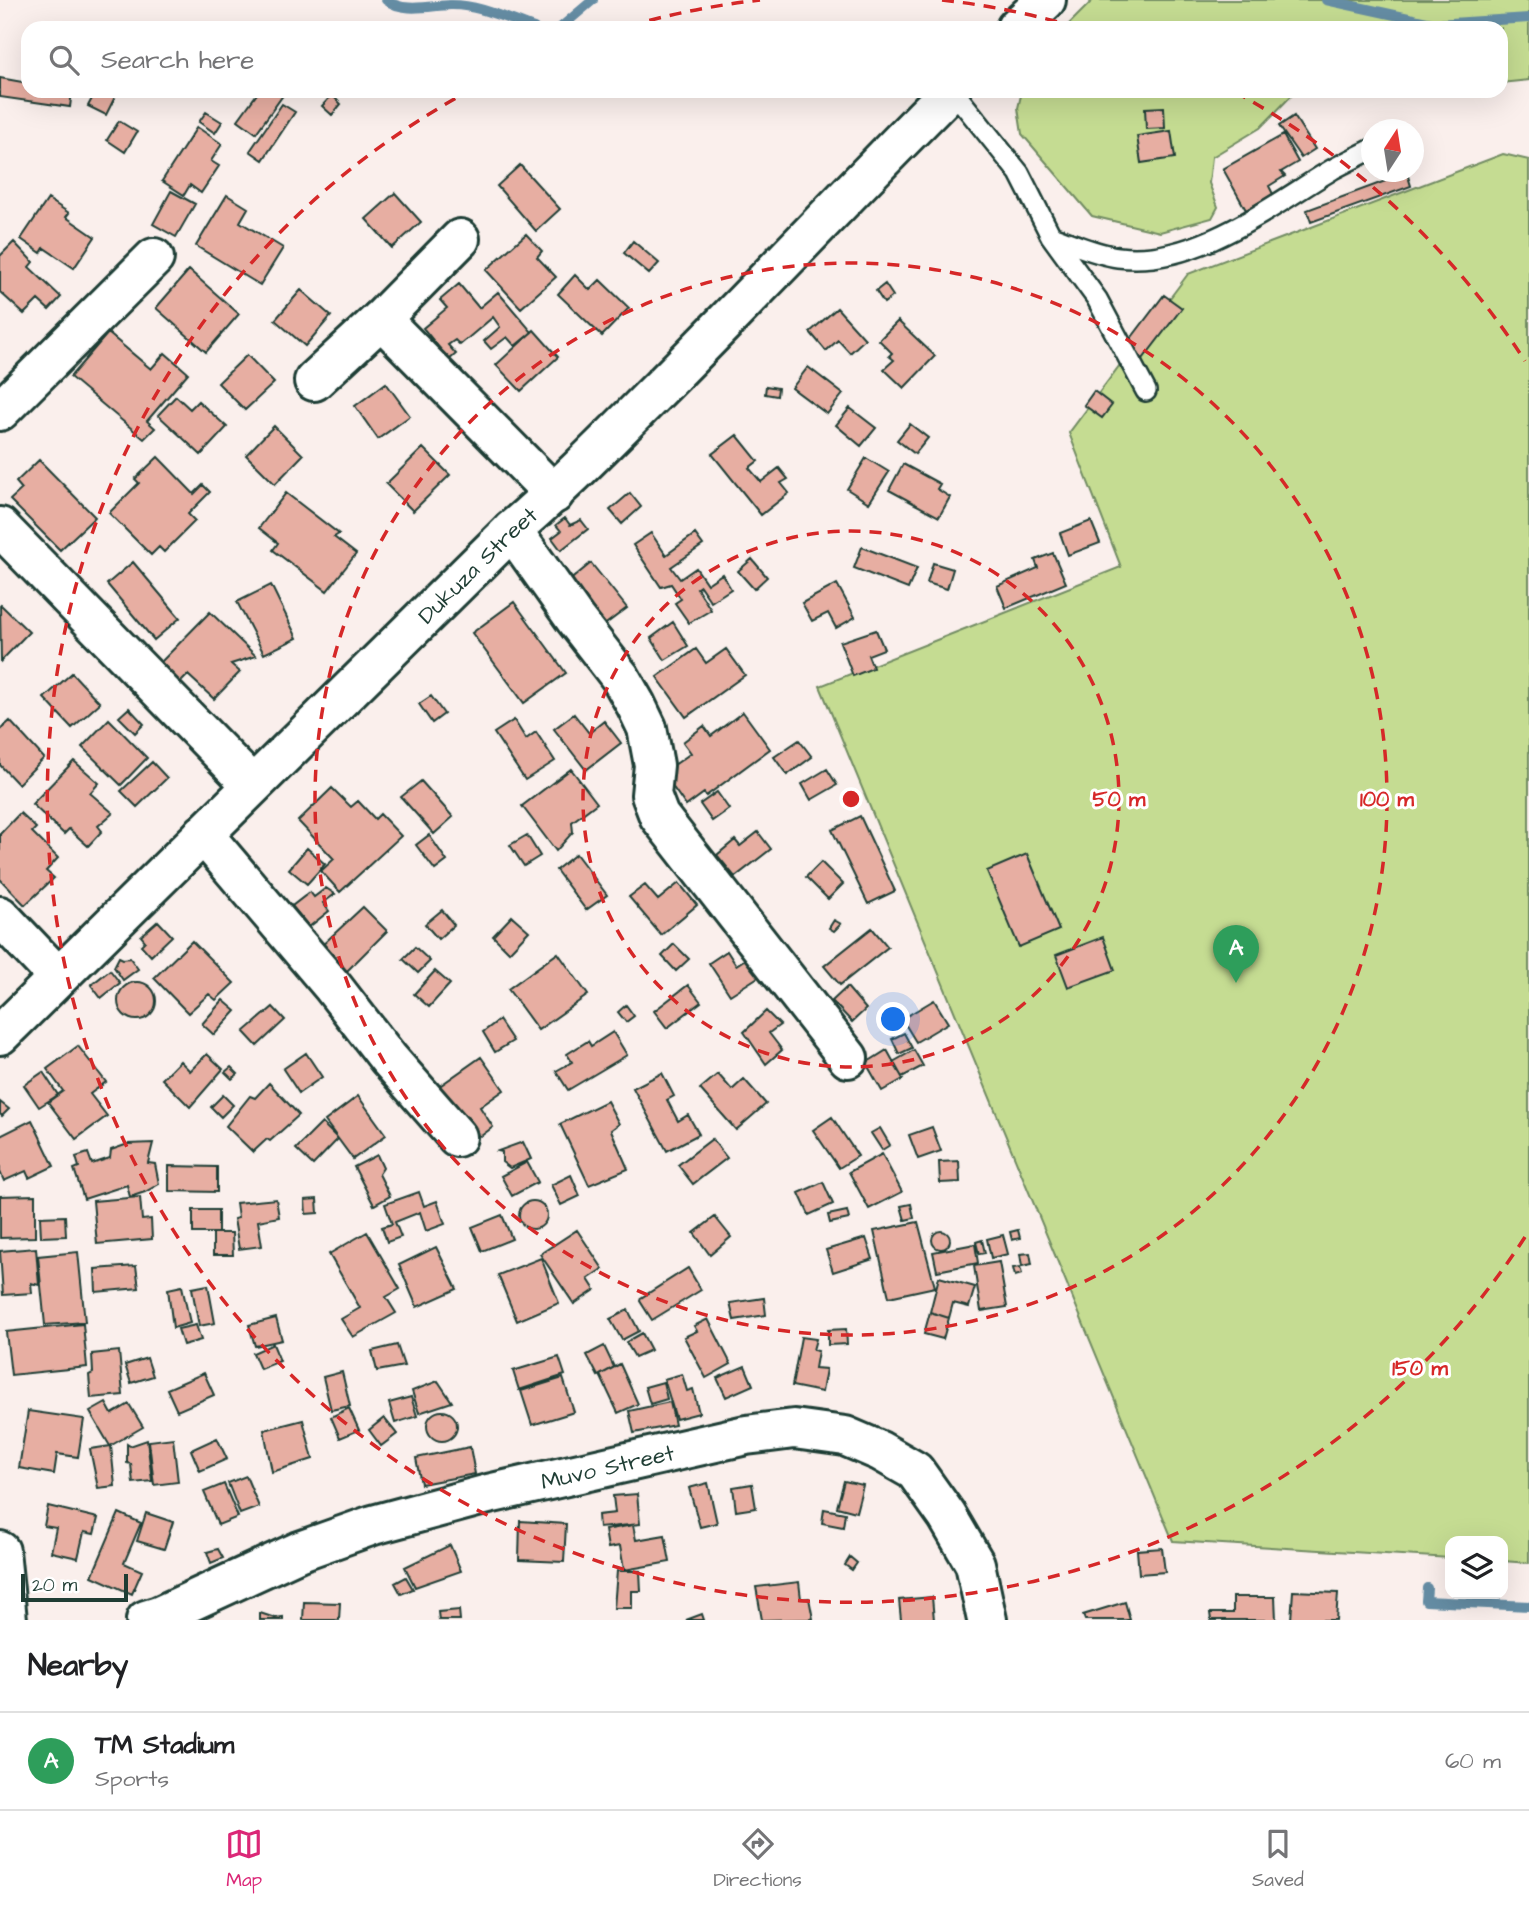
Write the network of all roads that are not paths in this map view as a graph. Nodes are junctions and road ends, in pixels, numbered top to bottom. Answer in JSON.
{"nodes":[{"id":1,"x":1046,"y":0,"type":"edge"},
{"id":2,"x":1024,"y":21,"type":"edge"},
{"id":3,"x":944,"y":98,"type":"edge"},
{"id":4,"x":957,"y":98,"type":"edge"},
{"id":5,"x":1361,"y":154,"type":"edge"},
{"id":6,"x":1051,"y":236,"type":"junction"},
{"id":7,"x":460,"y":239,"type":"dead end"},
{"id":8,"x":154,"y":258,"type":"dead end"},
{"id":9,"x":381,"y":319,"type":"junction"},
{"id":10,"x":314,"y":381,"type":"dead end"},
{"id":11,"x":1146,"y":391,"type":"dead end"},
{"id":12,"x":0,"y":411,"type":"edge"},
{"id":13,"x":554,"y":494,"type":"junction"},
{"id":14,"x":0,"y":527,"type":"edge"},
{"id":15,"x":512,"y":530,"type":"junction"},
{"id":16,"x":252,"y":785,"type":"junction"},
{"id":17,"x":203,"y":834,"type":"junction"},
{"id":18,"x":0,"y":916,"type":"edge"},
{"id":19,"x":58,"y":977,"type":"junction"},
{"id":20,"x":0,"y":1035,"type":"edge"},
{"id":21,"x":848,"y":1058,"type":"dead end"},
{"id":22,"x":457,"y":1137,"type":"dead end"},
{"id":23,"x":0,"y":1551,"type":"edge"},
{"id":24,"x":7,"y":1620,"type":"edge"},
{"id":25,"x":146,"y":1620,"type":"edge"},
{"id":26,"x":988,"y":1620,"type":"edge"}],
"edges":[{"from":1,"to":2,"type":"street"},
{"from":3,"to":13,"type":"street","name":"Dukuza Street"},
{"from":4,"to":6,"type":"lane"},
{"from":5,"to":6,"type":"lane"},
{"from":6,"to":11,"type":"lane"},
{"from":7,"to":9,"type":"street"},
{"from":8,"to":12,"type":"street"},
{"from":9,"to":10,"type":"street"},
{"from":9,"to":13,"type":"street"},
{"from":13,"to":15,"type":"street","name":"Dukuza Street"},
{"from":14,"to":16,"type":"street"},
{"from":15,"to":16,"type":"street","name":"Dukuza Street"},
{"from":15,"to":21,"type":"street"},
{"from":16,"to":17,"type":"street","name":"Dukuza Street"},
{"from":17,"to":19,"type":"street","name":"Dukuza Street"},
{"from":17,"to":22,"type":"street"},
{"from":18,"to":19,"type":"street"},
{"from":19,"to":20,"type":"street","name":"Dukuza Street"},
{"from":23,"to":24,"type":"street"},
{"from":25,"to":26,"type":"street","name":"Muvo Street"}]}
